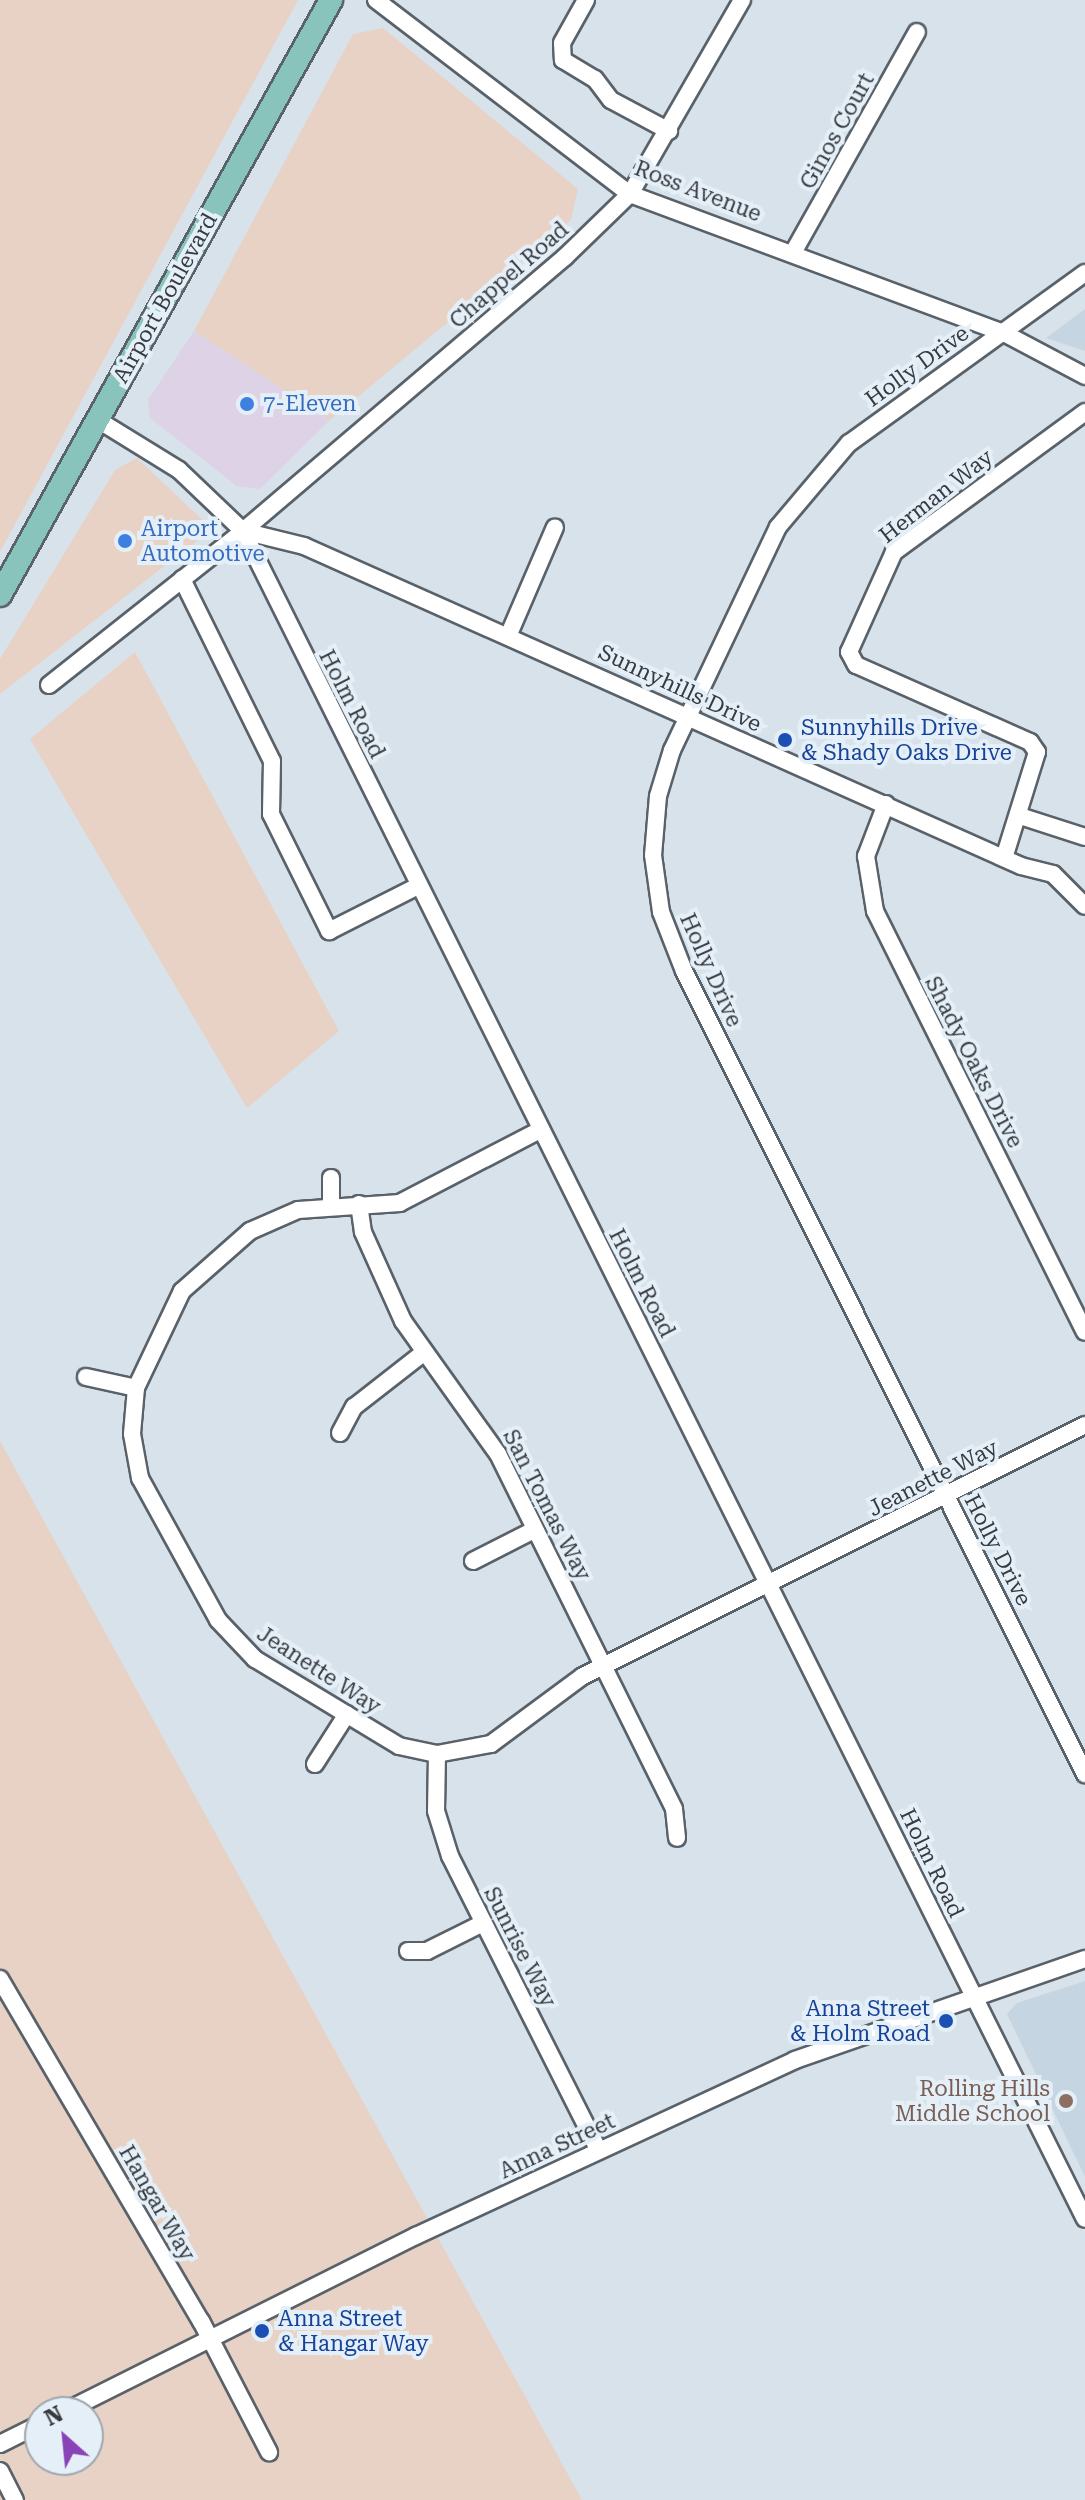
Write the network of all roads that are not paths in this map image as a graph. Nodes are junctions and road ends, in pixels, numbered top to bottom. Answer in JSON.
{"nodes":[{"id":1,"x":331,"y":0,"type":"edge"},
{"id":2,"x":376,"y":0,"type":"edge"},
{"id":3,"x":586,"y":0,"type":"edge"},
{"id":4,"x":739,"y":1,"type":"edge"},
{"id":5,"x":917,"y":32,"type":"dead end"},
{"id":6,"x":669,"y":131,"type":"junction"},
{"id":7,"x":630,"y":194,"type":"junction"},
{"id":8,"x":794,"y":251,"type":"junction"},
{"id":9,"x":1085,"y":273,"type":"edge"},
{"id":10,"x":1002,"y":332,"type":"junction"},
{"id":11,"x":1085,"y":376,"type":"edge"},
{"id":12,"x":1085,"y":412,"type":"edge"},
{"id":13,"x":98,"y":420,"type":"junction"},
{"id":14,"x":555,"y":527,"type":"dead end"},
{"id":15,"x":243,"y":531,"type":"junction"},
{"id":16,"x":182,"y":579,"type":"junction"},
{"id":17,"x":0,"y":595,"type":"edge"},
{"id":18,"x":509,"y":634,"type":"junction"},
{"id":19,"x":49,"y":685,"type":"dead end"},
{"id":20,"x":688,"y":715,"type":"junction"},
{"id":21,"x":886,"y":804,"type":"junction"},
{"id":22,"x":1020,"y":816,"type":"junction"},
{"id":23,"x":1085,"y":837,"type":"edge"},
{"id":24,"x":1004,"y":858,"type":"junction"},
{"id":25,"x":418,"y":886,"type":"junction"},
{"id":26,"x":1085,"y":906,"type":"edge"},
{"id":27,"x":540,"y":1130,"type":"junction"},
{"id":28,"x":331,"y":1178,"type":"dead end"},
{"id":29,"x":359,"y":1204,"type":"junction"},
{"id":30,"x":331,"y":1206,"type":"junction"},
{"id":31,"x":1085,"y":1332,"type":"edge"},
{"id":32,"x":423,"y":1353,"type":"junction"},
{"id":33,"x":86,"y":1377,"type":"dead end"},
{"id":34,"x":136,"y":1388,"type":"junction"},
{"id":35,"x":1085,"y":1425,"type":"edge"},
{"id":36,"x":340,"y":1433,"type":"dead end"},
{"id":37,"x":946,"y":1496,"type":"junction"},
{"id":38,"x":534,"y":1530,"type":"junction"},
{"id":39,"x":473,"y":1561,"type":"dead end"},
{"id":40,"x":769,"y":1584,"type":"junction"},
{"id":41,"x":604,"y":1666,"type":"junction"},
{"id":42,"x":347,"y":1714,"type":"junction"},
{"id":43,"x":437,"y":1754,"type":"junction"},
{"id":44,"x":315,"y":1764,"type":"dead end"},
{"id":45,"x":1085,"y":1774,"type":"edge"},
{"id":46,"x":677,"y":1838,"type":"dead end"},
{"id":47,"x":483,"y":1923,"type":"junction"},
{"id":48,"x":408,"y":1951,"type":"dead end"},
{"id":49,"x":1085,"y":1959,"type":"edge"},
{"id":50,"x":0,"y":1979,"type":"edge"},
{"id":51,"x":973,"y":1995,"type":"junction"},
{"id":52,"x":599,"y":2151,"type":"junction"},
{"id":53,"x":1085,"y":2219,"type":"edge"},
{"id":54,"x":210,"y":2339,"type":"junction"},
{"id":55,"x":96,"y":2396,"type":"edge"},
{"id":56,"x":24,"y":2432,"type":"edge"},
{"id":57,"x":0,"y":2444,"type":"edge"},
{"id":58,"x":269,"y":2452,"type":"dead end"},
{"id":59,"x":0,"y":2471,"type":"edge"},
{"id":60,"x":15,"y":2500,"type":"edge"}],
"edges":[{"from":1,"to":13,"type":"main road","name":"Airport Boulevard"},
{"from":2,"to":7,"type":"street","name":"Ross Avenue"},
{"from":3,"to":6,"type":"street"},
{"from":4,"to":6,"type":"street","name":"Chappel Road"},
{"from":5,"to":8,"type":"street","name":"Ginos Court"},
{"from":6,"to":7,"type":"street","name":"Chappel Road"},
{"from":7,"to":8,"type":"street","name":"Ross Avenue"},
{"from":7,"to":15,"type":"street","name":"Chappel Road"},
{"from":8,"to":10,"type":"street","name":"Ross Avenue"},
{"from":9,"to":10,"type":"street","name":"Holly Drive"},
{"from":10,"to":11,"type":"street","name":"Ross Avenue"},
{"from":10,"to":20,"type":"street","name":"Holly Drive"},
{"from":12,"to":22,"type":"street","name":"Herman Way"},
{"from":13,"to":15,"type":"street","name":"Holm Road"},
{"from":13,"to":17,"type":"main road","name":"Airport Boulevard"},
{"from":14,"to":18,"type":"street"},
{"from":15,"to":16,"type":"street","name":"Chappel Road"},
{"from":15,"to":18,"type":"street","name":"Sunnyhills Drive"},
{"from":15,"to":25,"type":"street","name":"Holm Road"},
{"from":16,"to":19,"type":"street","name":"Chappel Road"},
{"from":16,"to":25,"type":"street"},
{"from":18,"to":20,"type":"street","name":"Sunnyhills Drive"},
{"from":20,"to":21,"type":"street","name":"Sunnyhills Drive"},
{"from":20,"to":37,"type":"street","name":"Holly Drive"},
{"from":21,"to":24,"type":"street","name":"Sunnyhills Drive"},
{"from":21,"to":31,"type":"street","name":"Shady Oaks Drive"},
{"from":22,"to":23,"type":"street"},
{"from":22,"to":24,"type":"street","name":"Herman Way"},
{"from":24,"to":26,"type":"street","name":"Sunnyhills Drive"},
{"from":25,"to":27,"type":"street","name":"Holm Road"},
{"from":27,"to":29,"type":"street","name":"Jeanette Way"},
{"from":27,"to":40,"type":"street","name":"Holm Road"},
{"from":28,"to":30,"type":"street"},
{"from":29,"to":30,"type":"street","name":"Jeanette Way"},
{"from":29,"to":32,"type":"street","name":"San Tomas Way"},
{"from":30,"to":34,"type":"street","name":"Jeanette Way"},
{"from":32,"to":36,"type":"street"},
{"from":32,"to":38,"type":"street","name":"San Tomas Way"},
{"from":33,"to":34,"type":"street"},
{"from":34,"to":42,"type":"street","name":"Jeanette Way"},
{"from":35,"to":37,"type":"street","name":"Jeanette Way"},
{"from":37,"to":40,"type":"street","name":"Jeanette Way"},
{"from":37,"to":45,"type":"street","name":"Holly Drive"},
{"from":38,"to":39,"type":"street"},
{"from":38,"to":41,"type":"street","name":"San Tomas Way"},
{"from":40,"to":41,"type":"street","name":"Jeanette Way"},
{"from":40,"to":51,"type":"street","name":"Holm Road"},
{"from":41,"to":43,"type":"street","name":"Jeanette Way"},
{"from":41,"to":46,"type":"street","name":"San Tomas Way"},
{"from":42,"to":43,"type":"street","name":"Jeanette Way"},
{"from":42,"to":44,"type":"street"},
{"from":43,"to":47,"type":"street","name":"Sunrise Way"},
{"from":47,"to":48,"type":"street"},
{"from":47,"to":52,"type":"street","name":"Sunrise Way"},
{"from":49,"to":51,"type":"street","name":"Anna Street"},
{"from":50,"to":54,"type":"street","name":"Hangar Way"},
{"from":51,"to":52,"type":"street","name":"Anna Street"},
{"from":51,"to":53,"type":"street","name":"Holm Road"},
{"from":52,"to":54,"type":"street","name":"Anna Street"},
{"from":54,"to":55,"type":"street","name":"Anna Street"},
{"from":54,"to":58,"type":"street","name":"Hangar Way"},
{"from":56,"to":57,"type":"street"},
{"from":59,"to":60,"type":"street"}]}
